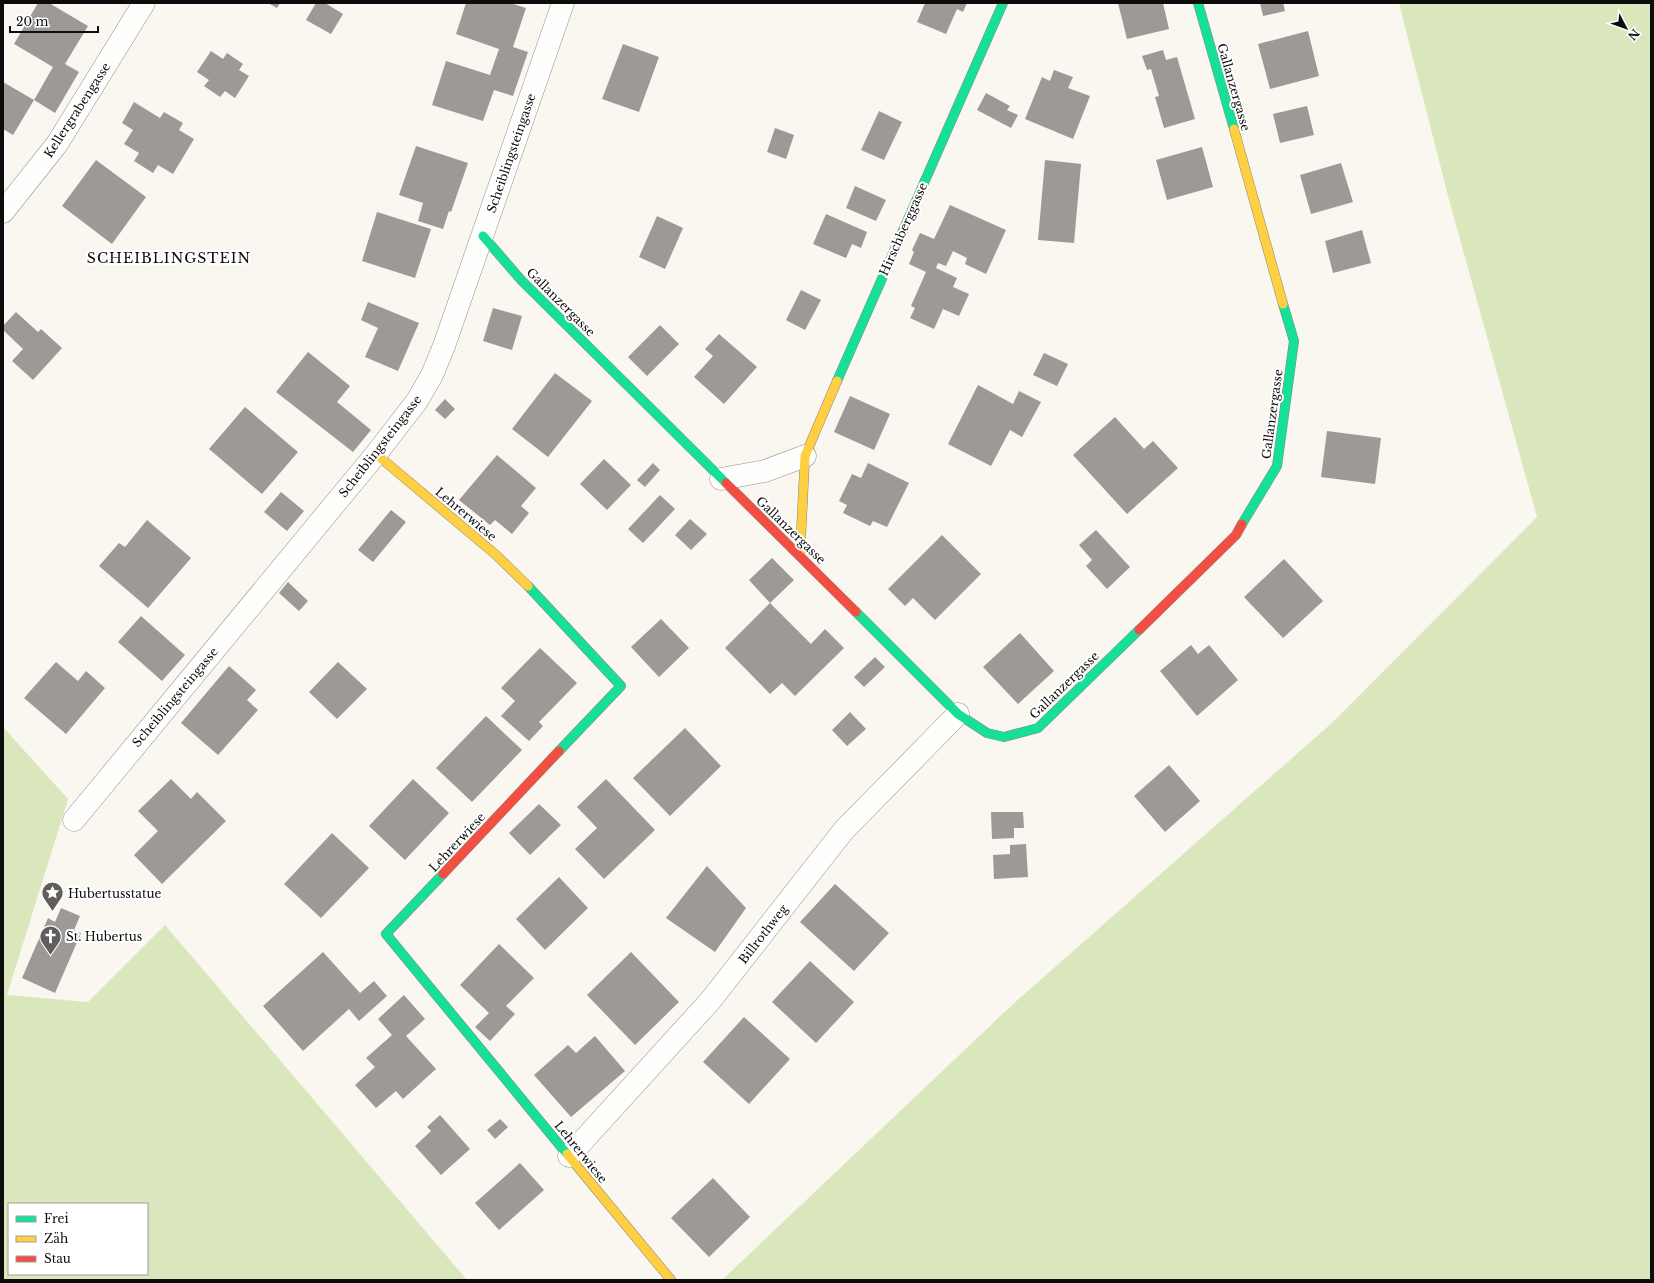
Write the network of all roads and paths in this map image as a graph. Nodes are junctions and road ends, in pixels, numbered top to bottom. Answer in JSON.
{"nodes":[{"id":1,"x":144,"y":3,"type":"edge"},
{"id":2,"x":563,"y":3,"type":"edge"},
{"id":3,"x":1003,"y":3,"type":"edge"},
{"id":4,"x":1198,"y":3,"type":"edge"},
{"id":5,"x":3,"y":212,"type":"edge"},
{"id":6,"x":483,"y":236,"type":"junction"},
{"id":7,"x":376,"y":454,"type":"junction"},
{"id":8,"x":805,"y":456,"type":"junction"},
{"id":9,"x":721,"y":479,"type":"junction"},
{"id":10,"x":800,"y":555,"type":"junction"},
{"id":11,"x":958,"y":714,"type":"junction"},
{"id":12,"x":74,"y":820,"type":"dead end"},
{"id":13,"x":569,"y":1156,"type":"junction"},
{"id":14,"x":671,"y":1280,"type":"edge"}],
"edges":[{"from":1,"to":5,"type":"street","name":"Kellergrabengasse"},
{"from":2,"to":6,"type":"street","name":"Scheiblingsteingasse"},
{"from":3,"to":8,"type":"street","name":"Hirschberggasse"},
{"from":4,"to":11,"type":"street","name":"Gallanzergasse"},
{"from":6,"to":7,"type":"street","name":"Scheiblingsteingasse"},
{"from":6,"to":9,"type":"street","name":"Gallanzergasse"},
{"from":7,"to":12,"type":"street","name":"Scheiblingsteingasse"},
{"from":7,"to":13,"type":"street","name":"Lehrerwiese"},
{"from":8,"to":9,"type":"street"},
{"from":8,"to":10,"type":"street","name":"Hirschberggasse"},
{"from":9,"to":10,"type":"street","name":"Gallanzergasse"},
{"from":10,"to":11,"type":"street","name":"Gallanzergasse"},
{"from":11,"to":13,"type":"street","name":"Billrothweg"},
{"from":13,"to":14,"type":"street","name":"Lehrerwiese"}]}
